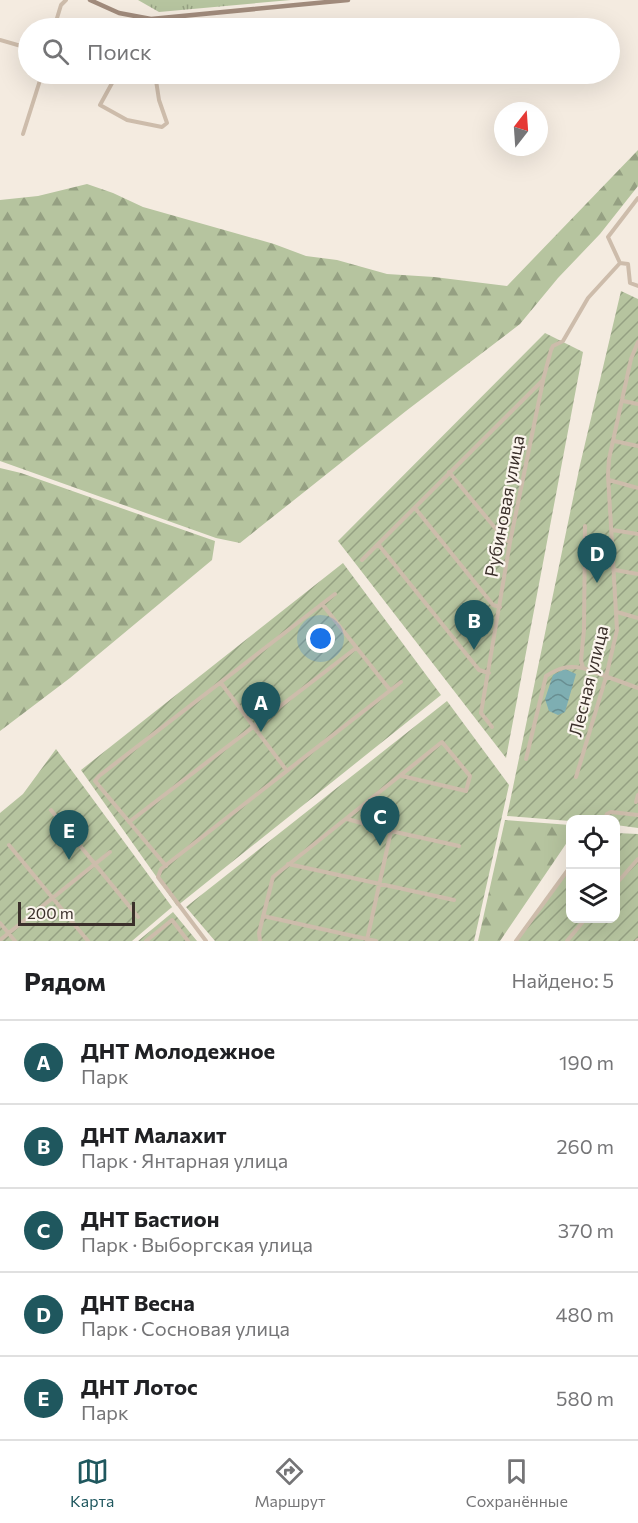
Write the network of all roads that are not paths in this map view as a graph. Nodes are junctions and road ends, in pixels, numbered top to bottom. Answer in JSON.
{"nodes":[{"id":1,"x":66,"y":0,"type":"edge"},
{"id":2,"x":90,"y":0,"type":"edge"},
{"id":3,"x":348,"y":0,"type":"edge"},
{"id":4,"x":57,"y":18,"type":"edge"},
{"id":5,"x":145,"y":18,"type":"edge"},
{"id":6,"x":160,"y":18,"type":"edge"},
{"id":7,"x":0,"y":40,"type":"edge"},
{"id":8,"x":18,"y":45,"type":"edge"},
{"id":9,"x":39,"y":84,"type":"edge"},
{"id":10,"x":112,"y":84,"type":"edge"},
{"id":11,"x":157,"y":84,"type":"edge"},
{"id":12,"x":23,"y":134,"type":"dead end"},
{"id":13,"x":638,"y":198,"type":"edge"},
{"id":14,"x":620,"y":263,"type":"junction"},
{"id":15,"x":638,"y":286,"type":"edge"},
{"id":16,"x":638,"y":342,"type":"edge"},
{"id":17,"x":632,"y":363,"type":"junction"},
{"id":18,"x":638,"y":364,"type":"edge"},
{"id":19,"x":543,"y":380,"type":"junction"},
{"id":20,"x":623,"y":401,"type":"junction"},
{"id":21,"x":638,"y":404,"type":"edge"},
{"id":22,"x":614,"y":441,"type":"junction"},
{"id":23,"x":638,"y":446,"type":"edge"},
{"id":24,"x":449,"y":472,"type":"junction"},
{"id":25,"x":609,"y":480,"type":"junction"},
{"id":26,"x":638,"y":488,"type":"edge"},
{"id":27,"x":415,"y":508,"type":"junction"},
{"id":28,"x":585,"y":526,"type":"dead end"},
{"id":29,"x":612,"y":530,"type":"junction"},
{"id":30,"x":638,"y":534,"type":"edge"},
{"id":31,"x":510,"y":542,"type":"junction"},
{"id":32,"x":378,"y":544,"type":"junction"},
{"id":33,"x":362,"y":560,"type":"dead end"},
{"id":34,"x":615,"y":570,"type":"junction"},
{"id":35,"x":638,"y":574,"type":"edge"},
{"id":36,"x":335,"y":594,"type":"dead end"},
{"id":37,"x":322,"y":604,"type":"junction"},
{"id":38,"x":500,"y":607,"type":"junction"},
{"id":39,"x":617,"y":612,"type":"junction"},
{"id":40,"x":638,"y":618,"type":"edge"},
{"id":41,"x":356,"y":648,"type":"junction"},
{"id":42,"x":583,"y":668,"type":"junction"},
{"id":43,"x":489,"y":673,"type":"junction"},
{"id":44,"x":606,"y":678,"type":"junction"},
{"id":45,"x":401,"y":682,"type":"dead end"},
{"id":46,"x":221,"y":683,"type":"junction"},
{"id":47,"x":638,"y":688,"type":"edge"},
{"id":48,"x":391,"y":690,"type":"junction"},
{"id":49,"x":253,"y":726,"type":"junction"},
{"id":50,"x":492,"y":727,"type":"dead end"},
{"id":51,"x":526,"y":759,"type":"dead end"},
{"id":52,"x":287,"y":771,"type":"junction"},
{"id":53,"x":402,"y":776,"type":"junction"},
{"id":54,"x":576,"y":777,"type":"dead end"},
{"id":55,"x":638,"y":795,"type":"edge"},
{"id":56,"x":636,"y":802,"type":"dead end"},
{"id":57,"x":51,"y":810,"type":"dead end"},
{"id":58,"x":606,"y":815,"type":"edge"},
{"id":59,"x":638,"y":815,"type":"edge"},
{"id":60,"x":346,"y":818,"type":"junction"},
{"id":61,"x":129,"y":822,"type":"junction"},
{"id":62,"x":392,"y":831,"type":"junction"},
{"id":63,"x":9,"y":845,"type":"dead end"},
{"id":64,"x":459,"y":846,"type":"dead end"},
{"id":65,"x":110,"y":852,"type":"dead end"},
{"id":66,"x":638,"y":859,"type":"edge"},
{"id":67,"x":95,"y":864,"type":"junction"},
{"id":68,"x":288,"y":864,"type":"junction"},
{"id":69,"x":166,"y":866,"type":"junction"},
{"id":70,"x":569,"y":869,"type":"edge"},
{"id":71,"x":620,"y":879,"type":"edge"},
{"id":72,"x":379,"y":885,"type":"junction"},
{"id":73,"x":52,"y":899,"type":"junction"},
{"id":74,"x":454,"y":900,"type":"dead end"},
{"id":75,"x":263,"y":916,"type":"junction"},
{"id":76,"x":138,"y":917,"type":"dead end"},
{"id":77,"x":0,"y":923,"type":"edge"},
{"id":78,"x":582,"y":923,"type":"edge"},
{"id":79,"x":8,"y":933,"type":"junction"},
{"id":80,"x":0,"y":940,"type":"edge"},
{"id":81,"x":367,"y":940,"type":"edge"},
{"id":82,"x":15,"y":941,"type":"edge"},
{"id":83,"x":88,"y":941,"type":"edge"},
{"id":84,"x":146,"y":941,"type":"edge"},
{"id":85,"x":188,"y":941,"type":"edge"},
{"id":86,"x":206,"y":941,"type":"edge"},
{"id":87,"x":260,"y":941,"type":"edge"},
{"id":88,"x":376,"y":941,"type":"edge"},
{"id":89,"x":516,"y":941,"type":"edge"},
{"id":90,"x":567,"y":941,"type":"edge"}],
"edges":[{"from":1,"to":4,"type":"street"},
{"from":2,"to":5,"type":"main road"},
{"from":3,"to":6,"type":"main road"},
{"from":7,"to":8,"type":"street"},
{"from":9,"to":12,"type":"street"},
{"from":10,"to":11,"type":"street"},
{"from":13,"to":14,"type":"street"},
{"from":14,"to":15,"type":"street"},
{"from":14,"to":19,"type":"street","name":"Рубиновая улица"},
{"from":16,"to":17,"type":"street","name":"Лесная улица"},
{"from":17,"to":18,"type":"street"},
{"from":17,"to":20,"type":"street","name":"Лесная улица"},
{"from":19,"to":24,"type":"street","name":"Рубиновая улица"},
{"from":19,"to":31,"type":"street","name":"Рубиновая улица"},
{"from":20,"to":21,"type":"street"},
{"from":20,"to":22,"type":"street","name":"Лесная улица"},
{"from":22,"to":23,"type":"street"},
{"from":22,"to":25,"type":"street","name":"Лесная улица"},
{"from":24,"to":27,"type":"street","name":"Рубиновая улица"},
{"from":24,"to":31,"type":"street"},
{"from":25,"to":26,"type":"street"},
{"from":25,"to":29,"type":"street","name":"Лесная улица"},
{"from":27,"to":32,"type":"street","name":"Рубиновая улица"},
{"from":27,"to":38,"type":"street"},
{"from":28,"to":42,"type":"street"},
{"from":29,"to":30,"type":"street"},
{"from":29,"to":34,"type":"street","name":"Лесная улица"},
{"from":31,"to":38,"type":"street","name":"Рубиновая улица"},
{"from":32,"to":33,"type":"street","name":"Рубиновая улица"},
{"from":32,"to":43,"type":"street"},
{"from":34,"to":35,"type":"street"},
{"from":34,"to":39,"type":"street","name":"Лесная улица"},
{"from":36,"to":37,"type":"street"},
{"from":37,"to":41,"type":"street"},
{"from":37,"to":46,"type":"street"},
{"from":38,"to":43,"type":"street","name":"Рубиновая улица"},
{"from":39,"to":40,"type":"street"},
{"from":39,"to":44,"type":"street","name":"Лесная улица"},
{"from":41,"to":48,"type":"street"},
{"from":41,"to":49,"type":"street"},
{"from":42,"to":44,"type":"street"},
{"from":42,"to":51,"type":"street"},
{"from":43,"to":50,"type":"street","name":"Рубиновая улица"},
{"from":44,"to":47,"type":"street"},
{"from":44,"to":54,"type":"street","name":"Лесная улица"},
{"from":45,"to":48,"type":"street"},
{"from":46,"to":49,"type":"street"},
{"from":46,"to":61,"type":"street"},
{"from":48,"to":52,"type":"street"},
{"from":49,"to":52,"type":"street"},
{"from":49,"to":61,"type":"street"},
{"from":52,"to":69,"type":"street"},
{"from":53,"to":53,"type":"street"},
{"from":53,"to":60,"type":"street"},
{"from":55,"to":56,"type":"street"},
{"from":57,"to":67,"type":"street"},
{"from":58,"to":59,"type":"street"},
{"from":60,"to":62,"type":"street"},
{"from":60,"to":68,"type":"street"},
{"from":61,"to":69,"type":"street"},
{"from":62,"to":64,"type":"street"},
{"from":62,"to":72,"type":"street"},
{"from":63,"to":73,"type":"street"},
{"from":65,"to":67,"type":"street"},
{"from":66,"to":71,"type":"street"},
{"from":67,"to":73,"type":"street"},
{"from":67,"to":76,"type":"street"},
{"from":68,"to":72,"type":"street"},
{"from":68,"to":75,"type":"street"},
{"from":69,"to":86,"type":"street"},
{"from":70,"to":89,"type":"street"},
{"from":72,"to":74,"type":"street"},
{"from":72,"to":81,"type":"street"},
{"from":73,"to":79,"type":"street"},
{"from":73,"to":83,"type":"street"},
{"from":75,"to":81,"type":"street"},
{"from":75,"to":87,"type":"street"},
{"from":77,"to":79,"type":"street"},
{"from":78,"to":90,"type":"street"},
{"from":79,"to":80,"type":"street"},
{"from":79,"to":82,"type":"street"},
{"from":81,"to":88,"type":"street"},
{"from":84,"to":85,"type":"street"}]}
